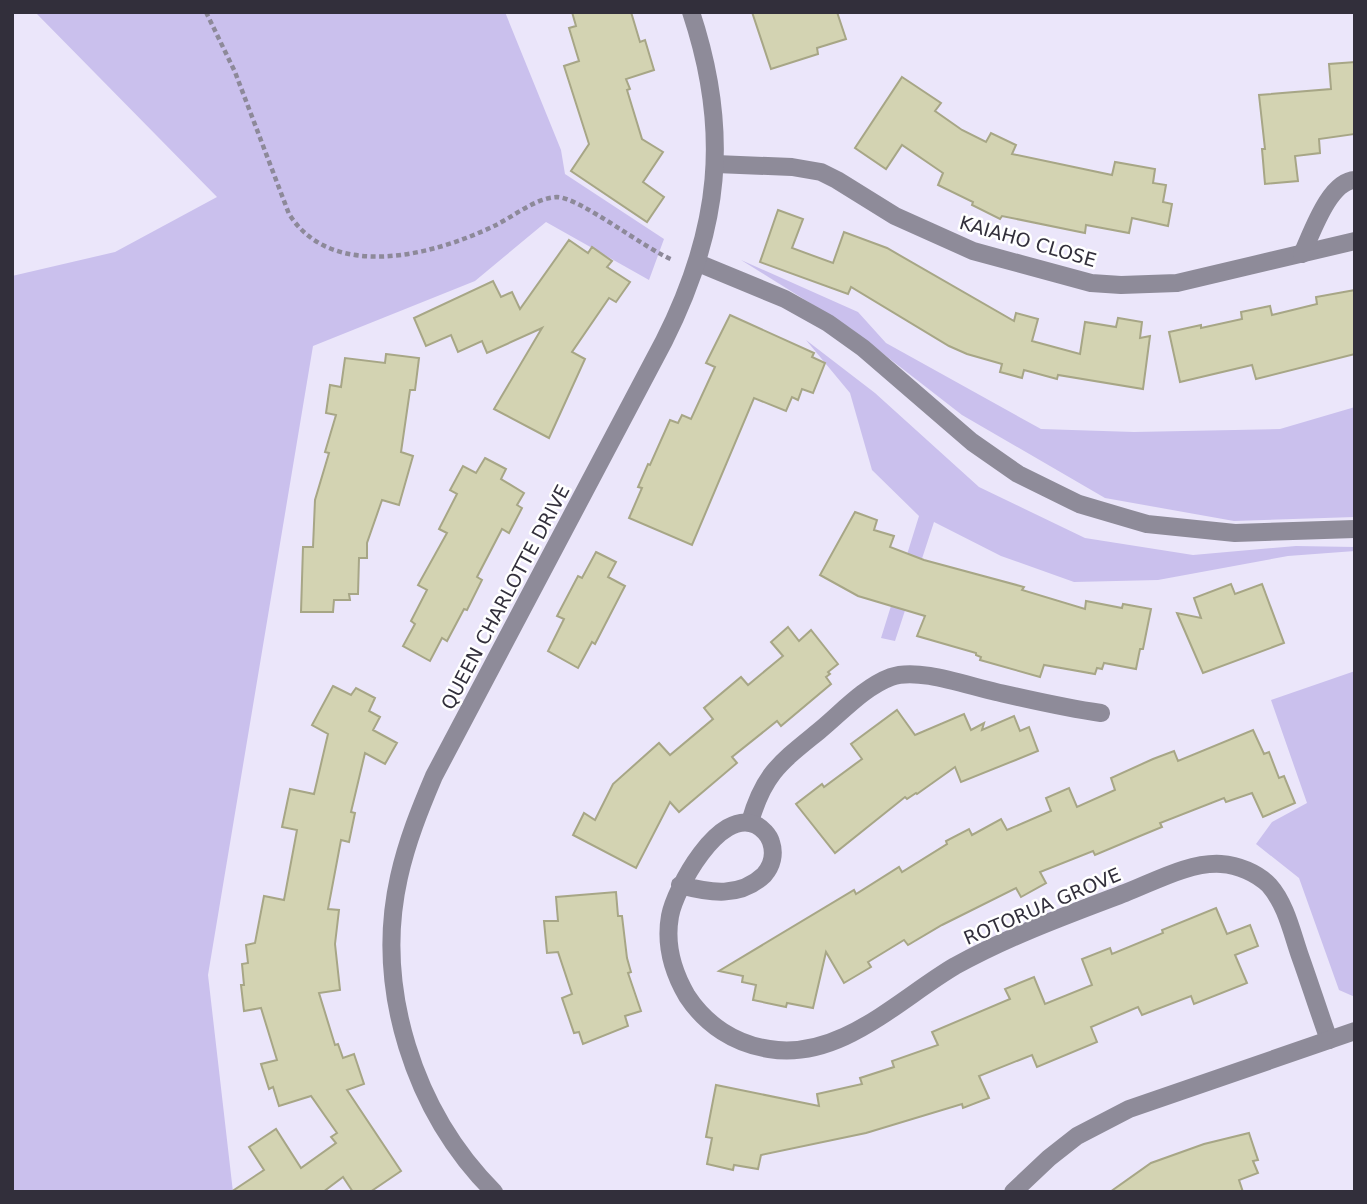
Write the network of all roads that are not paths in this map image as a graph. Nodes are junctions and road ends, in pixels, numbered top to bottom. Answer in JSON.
{"nodes":[{"id":1,"x":691,"y":12,"type":"edge"},
{"id":2,"x":716,"y":164,"type":"junction"},
{"id":3,"x":1355,"y":180,"type":"edge"},
{"id":4,"x":1355,"y":241,"type":"edge"},
{"id":5,"x":1302,"y":254,"type":"junction"},
{"id":6,"x":697,"y":266,"type":"junction"},
{"id":7,"x":1355,"y":529,"type":"edge"},
{"id":8,"x":1101,"y":713,"type":"dead end"},
{"id":9,"x":750,"y":822,"type":"junction"},
{"id":10,"x":680,"y":885,"type":"junction"},
{"id":11,"x":1355,"y":1031,"type":"edge"},
{"id":12,"x":1329,"y":1040,"type":"junction"},
{"id":13,"x":494,"y":1192,"type":"edge"},
{"id":14,"x":1013,"y":1192,"type":"edge"}],
"edges":[{"from":1,"to":2,"type":"street","name":"QUEEN CHARLOTTE DRIVE"},
{"from":2,"to":5,"type":"street","name":"KAIAHO CLOSE"},
{"from":2,"to":6,"type":"street","name":"QUEEN CHARLOTTE DRIVE"},
{"from":3,"to":5,"type":"street"},
{"from":4,"to":5,"type":"street","name":"KAIAHO CLOSE"},
{"from":6,"to":7,"type":"street"},
{"from":6,"to":13,"type":"street","name":"QUEEN CHARLOTTE DRIVE"},
{"from":8,"to":9,"type":"street"},
{"from":9,"to":10,"type":"street","name":"ROTORUA GROVE"},
{"from":9,"to":10,"type":"street"},
{"from":10,"to":12,"type":"street","name":"ROTORUA GROVE"},
{"from":11,"to":12,"type":"street"},
{"from":12,"to":14,"type":"street"}]}
